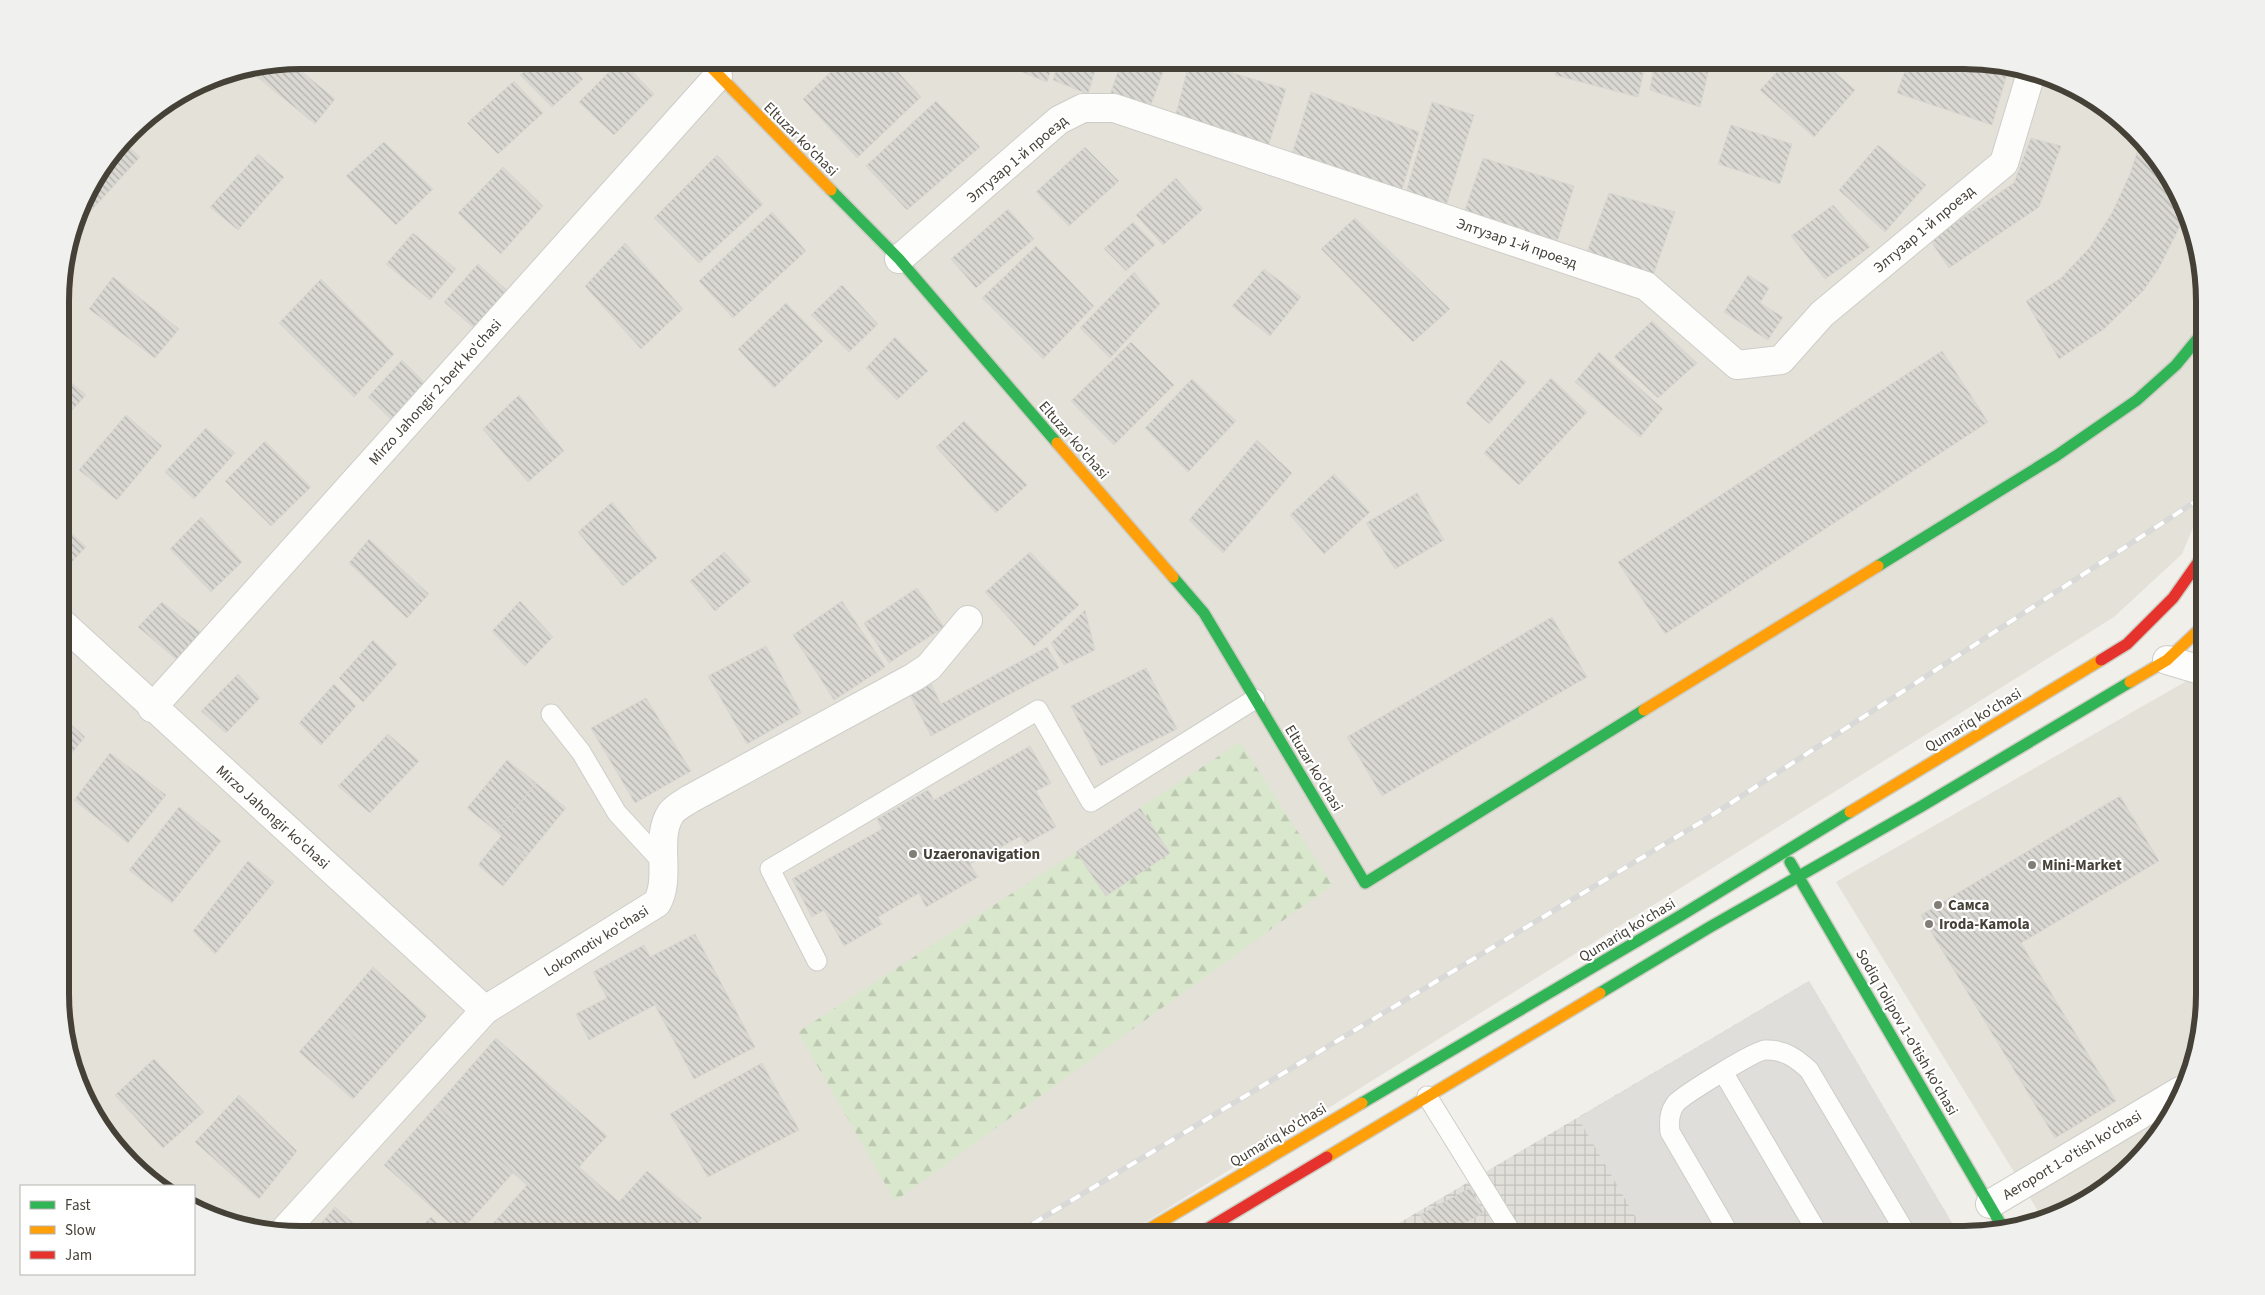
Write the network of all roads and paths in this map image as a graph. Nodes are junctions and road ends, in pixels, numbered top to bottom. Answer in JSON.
{"nodes":[{"id":1,"x":710,"y":69,"type":"edge"},
{"id":2,"x":712,"y":69,"type":"edge"},
{"id":3,"x":2029,"y":78,"type":"edge"},
{"id":4,"x":898,"y":259,"type":"junction"},
{"id":5,"x":2196,"y":341,"type":"edge"},
{"id":6,"x":2196,"y":565,"type":"edge"},
{"id":7,"x":968,"y":620,"type":"dead end"},
{"id":8,"x":69,"y":630,"type":"edge"},
{"id":9,"x":2196,"y":633,"type":"edge"},
{"id":10,"x":2167,"y":660,"type":"junction"},
{"id":11,"x":2196,"y":669,"type":"edge"},
{"id":12,"x":1255,"y":699,"type":"junction"},
{"id":13,"x":152,"y":708,"type":"junction"},
{"id":14,"x":551,"y":714,"type":"dead end"},
{"id":15,"x":1784,"y":853,"type":"junction"},
{"id":16,"x":664,"y":864,"type":"junction"},
{"id":17,"x":1800,"y":876,"type":"junction"},
{"id":18,"x":817,"y":961,"type":"dead end"},
{"id":19,"x":485,"y":1010,"type":"junction"},
{"id":20,"x":1723,"y":1072,"type":"junction"},
{"id":21,"x":2173,"y":1095,"type":"edge"},
{"id":22,"x":1427,"y":1096,"type":"junction"},
{"id":23,"x":1990,"y":1204,"type":"junction"},
{"id":24,"x":2000,"y":1223,"type":"edge"},
{"id":25,"x":287,"y":1226,"type":"edge"},
{"id":26,"x":1154,"y":1226,"type":"edge"},
{"id":27,"x":1216,"y":1226,"type":"edge"},
{"id":28,"x":1507,"y":1226,"type":"edge"},
{"id":29,"x":1725,"y":1226,"type":"edge"},
{"id":30,"x":1814,"y":1226,"type":"edge"},
{"id":31,"x":1902,"y":1226,"type":"edge"}],
"edges":[{"from":1,"to":13,"type":"street","name":"Mirzo Jahongir 2-berk ko'chasi"},
{"from":2,"to":4,"type":"main road","name":"Eltuzar ko'chasi"},
{"from":3,"to":4,"type":"street","name":"Элтузар 1-й проезд"},
{"from":4,"to":12,"type":"main road","name":"Eltuzar ko'chasi"},
{"from":5,"to":12,"type":"main road","name":"Eltuzar ko'chasi"},
{"from":6,"to":15,"type":"main road","name":"Qumariq ko'chasi"},
{"from":7,"to":16,"type":"street","name":"Lokomotiv ko'chasi"},
{"from":8,"to":13,"type":"street","name":"Mirzo Jahongir ko'chasi"},
{"from":9,"to":10,"type":"main road"},
{"from":10,"to":11,"type":"street"},
{"from":10,"to":17,"type":"main road"},
{"from":12,"to":18,"type":"lane"},
{"from":13,"to":19,"type":"street","name":"Mirzo Jahongir ko'chasi"},
{"from":14,"to":16,"type":"lane"},
{"from":15,"to":17,"type":"main road","name":"Sodiq Tolipov 1-o'tish ko'chasi"},
{"from":15,"to":26,"type":"main road","name":"Qumariq ko'chasi"},
{"from":16,"to":19,"type":"street","name":"Lokomotiv ko'chasi"},
{"from":17,"to":22,"type":"main road"},
{"from":17,"to":23,"type":"main road","name":"Sodiq Tolipov 1-o'tish ko'chasi"},
{"from":19,"to":25,"type":"street","name":"Lokomotiv ko'chasi"},
{"from":20,"to":29,"type":"lane"},
{"from":20,"to":30,"type":"lane"},
{"from":20,"to":31,"type":"lane"},
{"from":21,"to":23,"type":"street","name":"Aeroport 1-o'tish ko'chasi"},
{"from":22,"to":27,"type":"main road"},
{"from":22,"to":28,"type":"lane"},
{"from":23,"to":24,"type":"main road","name":"Sodiq Tolipov 1-o'tish ko'chasi"}]}
